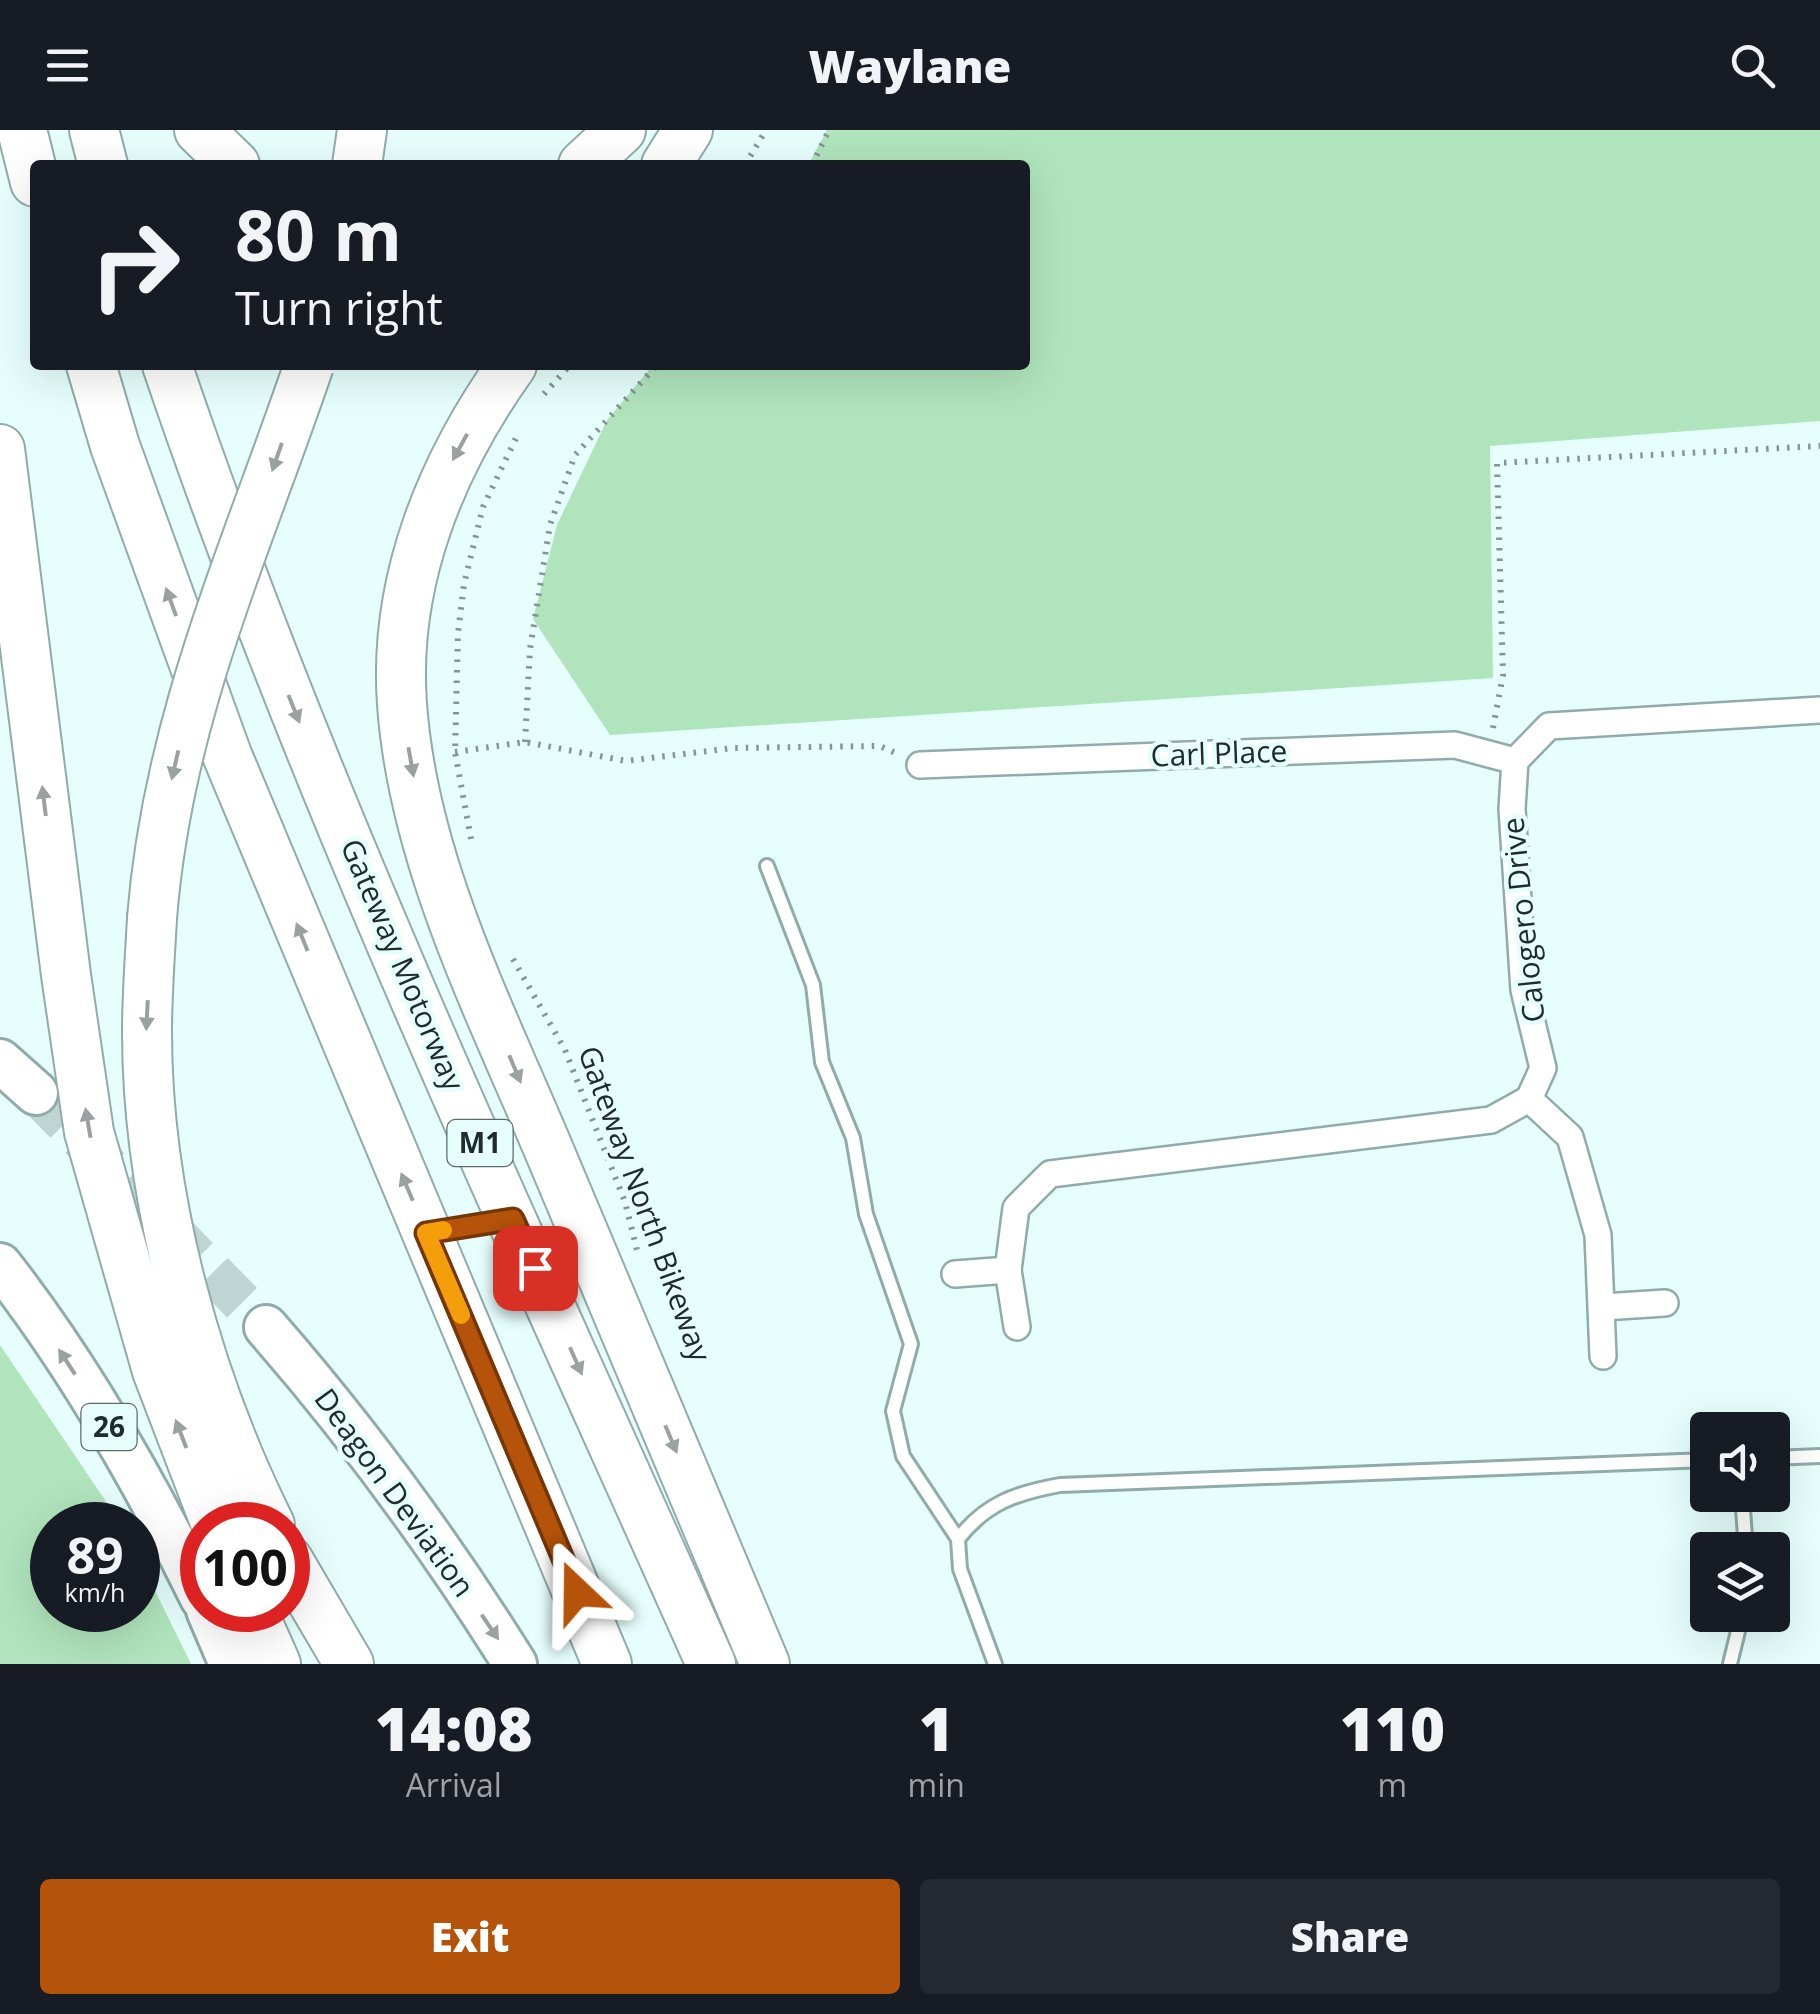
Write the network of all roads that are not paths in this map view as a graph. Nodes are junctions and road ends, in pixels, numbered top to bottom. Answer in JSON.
{"nodes":[{"id":1,"x":22,"y":130,"type":"edge"},
{"id":2,"x":94,"y":130,"type":"edge"},
{"id":3,"x":198,"y":130,"type":"edge"},
{"id":4,"x":362,"y":130,"type":"edge"},
{"id":5,"x":621,"y":130,"type":"edge"},
{"id":6,"x":688,"y":130,"type":"edge"},
{"id":7,"x":102,"y":160,"type":"edge"},
{"id":8,"x":230,"y":160,"type":"edge"},
{"id":9,"x":358,"y":160,"type":"edge"},
{"id":10,"x":588,"y":160,"type":"edge"},
{"id":11,"x":669,"y":160,"type":"edge"},
{"id":12,"x":30,"y":162,"type":"edge"},
{"id":13,"x":93,"y":370,"type":"edge"},
{"id":14,"x":169,"y":370,"type":"edge"},
{"id":15,"x":307,"y":370,"type":"edge"},
{"id":16,"x":527,"y":381,"type":"edge"},
{"id":17,"x":0,"y":448,"type":"edge"},
{"id":18,"x":1820,"y":710,"type":"edge"},
{"id":19,"x":1515,"y":761,"type":"junction"},
{"id":20,"x":920,"y":765,"type":"road end"},
{"id":21,"x":767,"y":866,"type":"dead end"},
{"id":22,"x":0,"y":1061,"type":"edge"},
{"id":23,"x":36,"y":1093,"type":"tunnel mouth"},
{"id":24,"x":1529,"y":1099,"type":"junction"},
{"id":25,"x":513,"y":1219,"type":"junction"},
{"id":26,"x":426,"y":1233,"type":"junction"},
{"id":27,"x":0,"y":1265,"type":"edge"},
{"id":28,"x":1008,"y":1270,"type":"junction"},
{"id":29,"x":955,"y":1274,"type":"dead end"},
{"id":30,"x":1666,"y":1303,"type":"dead end"},
{"id":31,"x":1603,"y":1307,"type":"junction"},
{"id":32,"x":266,"y":1327,"type":"tunnel mouth"},
{"id":33,"x":1017,"y":1327,"type":"dead end"},
{"id":34,"x":1603,"y":1356,"type":"dead end"},
{"id":35,"x":1820,"y":1456,"type":"edge"},
{"id":36,"x":1790,"y":1457,"type":"edge"},
{"id":37,"x":1690,"y":1461,"type":"edge"},
{"id":38,"x":207,"y":1502,"type":"edge"},
{"id":39,"x":258,"y":1502,"type":"edge"},
{"id":40,"x":958,"y":1539,"type":"junction"},
{"id":41,"x":180,"y":1556,"type":"edge"},
{"id":42,"x":310,"y":1597,"type":"edge"},
{"id":43,"x":217,"y":1632,"type":"edge"},
{"id":44,"x":262,"y":1632,"type":"edge"},
{"id":45,"x":1738,"y":1632,"type":"edge"},
{"id":46,"x":231,"y":1664,"type":"edge"},
{"id":47,"x":276,"y":1664,"type":"edge"},
{"id":48,"x":350,"y":1664,"type":"edge"},
{"id":49,"x":514,"y":1664,"type":"edge"},
{"id":50,"x":607,"y":1664,"type":"edge"},
{"id":51,"x":711,"y":1664,"type":"edge"},
{"id":52,"x":766,"y":1664,"type":"edge"},
{"id":53,"x":995,"y":1664,"type":"edge"},
{"id":54,"x":1730,"y":1664,"type":"edge"}],
"edges":[{"from":1,"to":12,"type":"highway"},
{"from":2,"to":7,"type":"highway"},
{"from":3,"to":8,"type":"highway"},
{"from":4,"to":9,"type":"highway"},
{"from":5,"to":10,"type":"highway"},
{"from":6,"to":11,"type":"highway"},
{"from":26,"to":13,"type":"highway","one_way":true},
{"from":14,"to":25,"type":"highway","name":"Gateway Motorway","number":"M1","one_way":true},
{"from":15,"to":39,"type":"highway","one_way":true,"bridge":true},
{"from":16,"to":52,"type":"highway","one_way":true},
{"from":38,"to":17,"type":"highway","one_way":true},
{"from":18,"to":19,"type":"street"},
{"from":19,"to":20,"type":"street","name":"Carl Place"},
{"from":19,"to":24,"type":"street","name":"Calogero Drive"},
{"from":21,"to":40,"type":"lane"},
{"from":22,"to":23,"type":"highway"},
{"from":24,"to":28,"type":"street"},
{"from":24,"to":31,"type":"street"},
{"from":25,"to":26,"type":"lane"},
{"from":25,"to":51,"type":"highway","name":"Gateway Motorway","number":"M1","one_way":true},
{"from":26,"to":50,"type":"highway"},
{"from":41,"to":27,"type":"highway","number":"26","one_way":true},
{"from":28,"to":29,"type":"street"},
{"from":28,"to":33,"type":"street"},
{"from":30,"to":31,"type":"street"},
{"from":31,"to":34,"type":"street"},
{"from":32,"to":49,"type":"highway","name":"Deagon Deviation","one_way":true},
{"from":35,"to":36,"type":"lane"},
{"from":37,"to":40,"type":"lane"},
{"from":40,"to":53,"type":"lane"},
{"from":42,"to":48,"type":"highway"},
{"from":43,"to":46,"type":"highway"},
{"from":44,"to":47,"type":"highway"},
{"from":45,"to":54,"type":"lane"}]}
